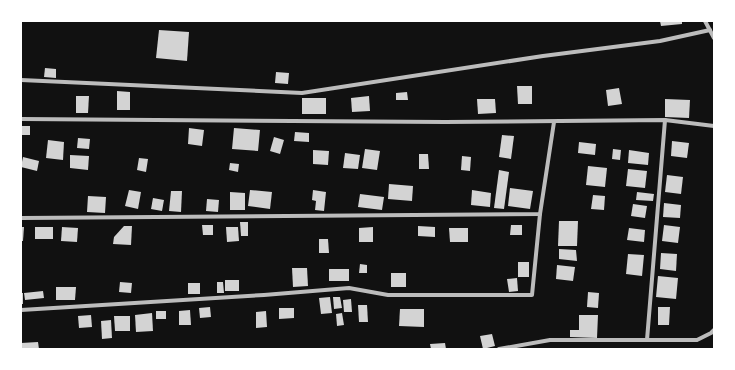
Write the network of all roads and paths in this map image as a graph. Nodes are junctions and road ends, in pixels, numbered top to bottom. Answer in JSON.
{"nodes":[{"id":1,"x":705,"y":21,"type":"edge"},
{"id":2,"x":710,"y":30,"type":"junction"},
{"id":3,"x":714,"y":38,"type":"edge"},
{"id":4,"x":21,"y":80,"type":"edge"},
{"id":5,"x":21,"y":119,"type":"edge"},
{"id":6,"x":665,"y":120,"type":"junction"},
{"id":7,"x":554,"y":122,"type":"junction"},
{"id":8,"x":714,"y":126,"type":"edge"},
{"id":9,"x":540,"y":214,"type":"junction"},
{"id":10,"x":21,"y":218,"type":"edge"},
{"id":11,"x":21,"y":310,"type":"edge"},
{"id":12,"x":714,"y":330,"type":"edge"},
{"id":13,"x":647,"y":340,"type":"junction"},
{"id":14,"x":499,"y":349,"type":"edge"}],
"edges":[{"from":1,"to":2,"type":"street"},
{"from":2,"to":3,"type":"street"},
{"from":2,"to":4,"type":"street"},
{"from":5,"to":7,"type":"street"},
{"from":6,"to":7,"type":"street"},
{"from":6,"to":8,"type":"street"},
{"from":6,"to":13,"type":"street"},
{"from":7,"to":9,"type":"street"},
{"from":9,"to":10,"type":"street"},
{"from":9,"to":11,"type":"street"},
{"from":12,"to":13,"type":"street"},
{"from":13,"to":14,"type":"street"}]}
